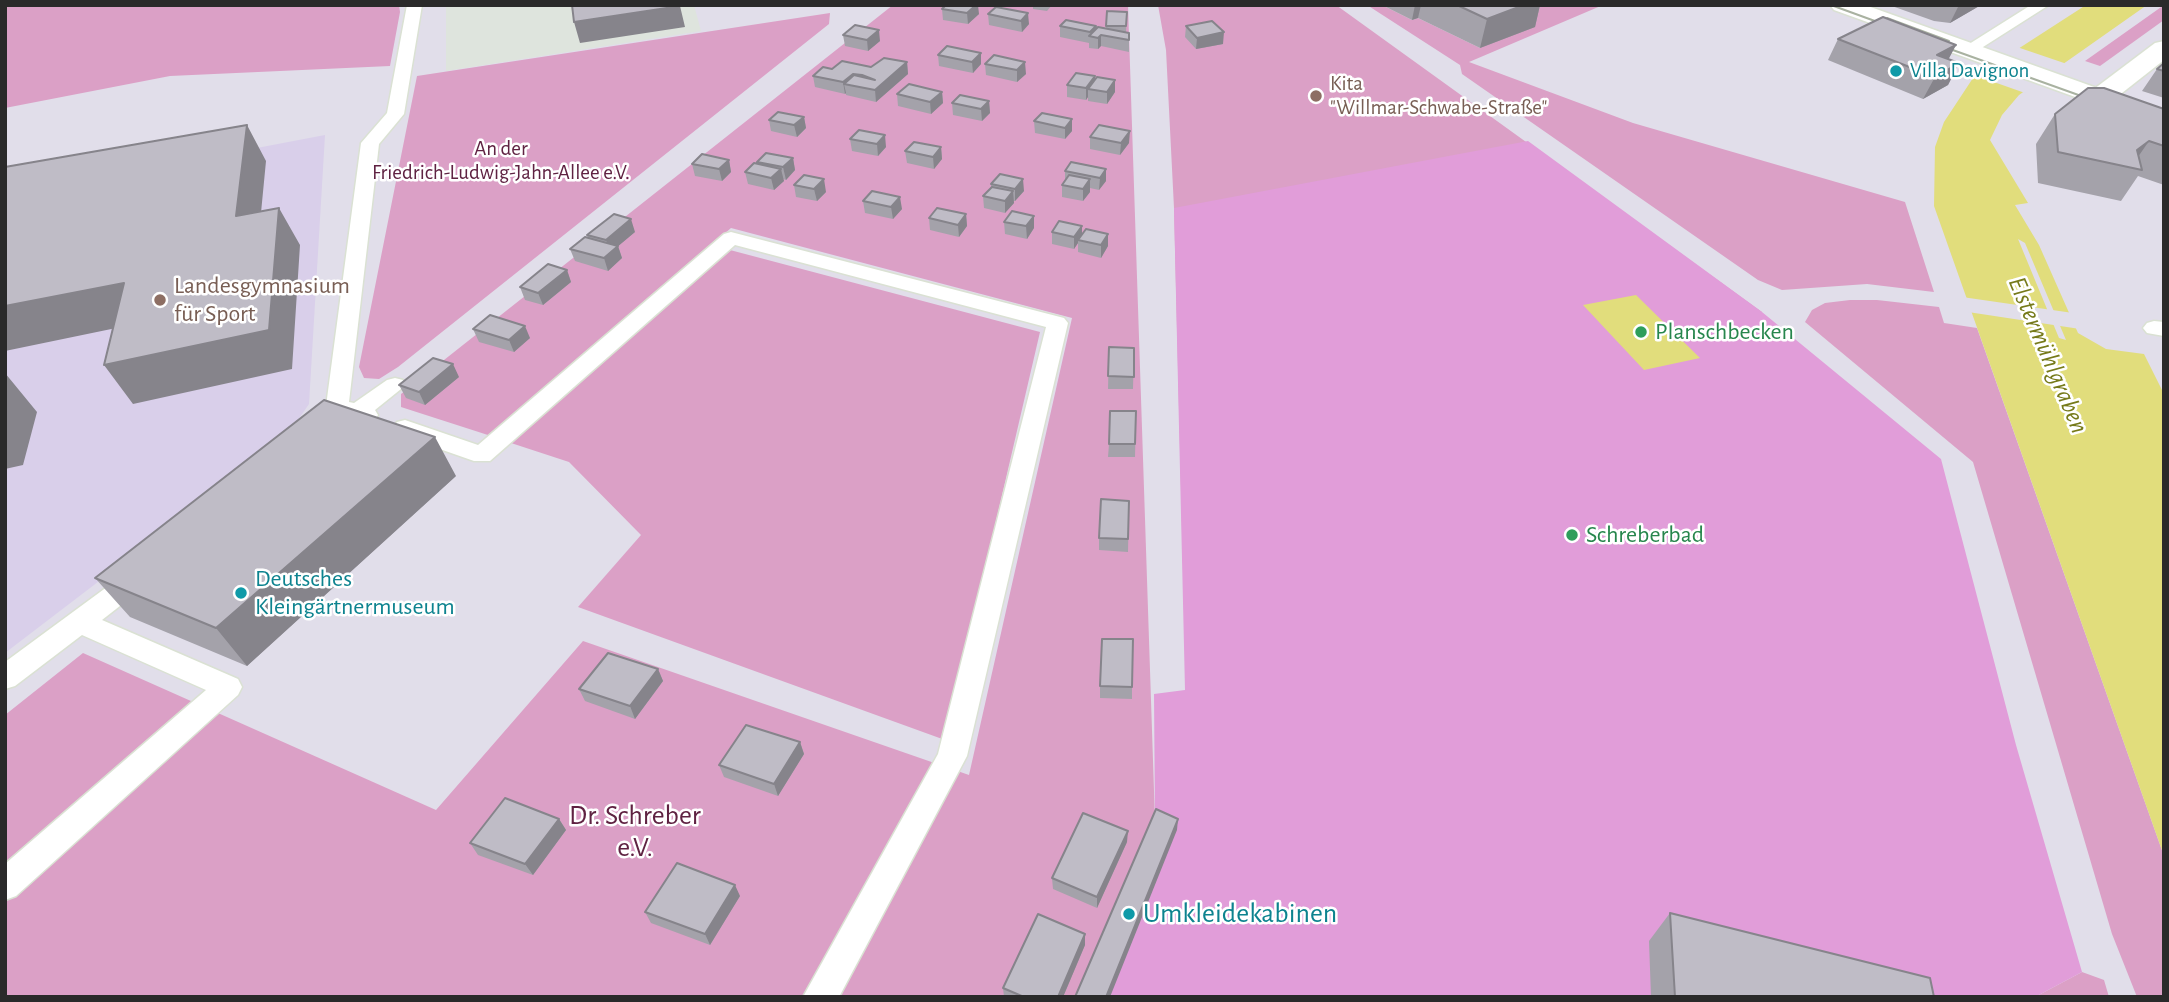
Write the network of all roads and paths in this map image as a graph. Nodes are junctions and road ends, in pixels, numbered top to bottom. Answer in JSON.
{"nodes":[{"id":1,"x":415,"y":5,"type":"edge"},
{"id":2,"x":1842,"y":5,"type":"edge"},
{"id":3,"x":2042,"y":5,"type":"edge"},
{"id":4,"x":2164,"y":48,"type":"edge"},
{"id":5,"x":1966,"y":51,"type":"junction"},
{"id":6,"x":2099,"y":98,"type":"junction"},
{"id":7,"x":2164,"y":121,"type":"edge"},
{"id":8,"x":395,"y":385,"type":"dead end"},
{"id":9,"x":358,"y":412,"type":"junction"},
{"id":10,"x":327,"y":435,"type":"edge"},
{"id":11,"x":158,"y":563,"type":"edge"},
{"id":12,"x":80,"y":622,"type":"junction"},
{"id":13,"x":5,"y":678,"type":"edge"},
{"id":14,"x":5,"y":884,"type":"edge"},
{"id":15,"x":820,"y":997,"type":"edge"}],
"edges":[{"from":1,"to":9,"type":"lane"},
{"from":2,"to":5,"type":"main road"},
{"from":3,"to":5,"type":"lane"},
{"from":4,"to":6,"type":"main road"},
{"from":5,"to":6,"type":"main road"},
{"from":6,"to":7,"type":"main road"},
{"from":8,"to":9,"type":"lane"},
{"from":9,"to":10,"type":"lane"},
{"from":9,"to":15,"type":"lane"},
{"from":11,"to":12,"type":"lane"},
{"from":12,"to":13,"type":"lane"},
{"from":12,"to":14,"type":"lane"}]}
